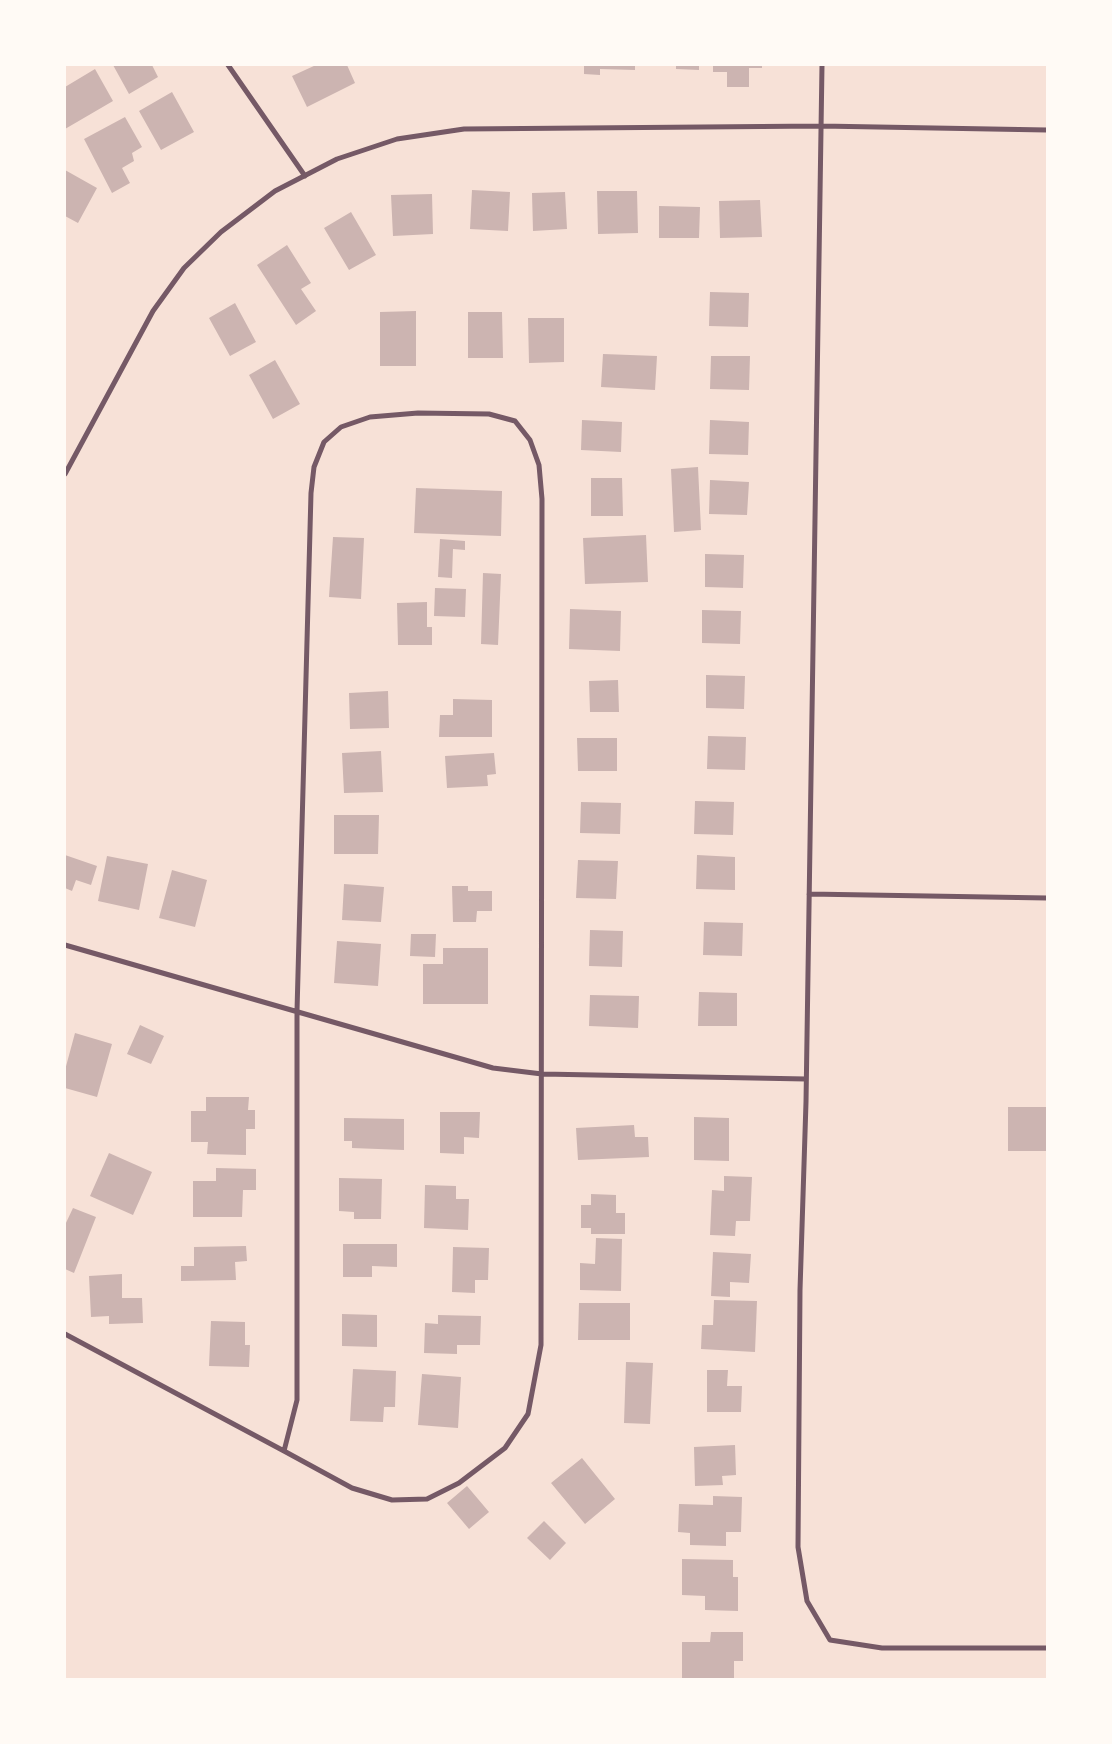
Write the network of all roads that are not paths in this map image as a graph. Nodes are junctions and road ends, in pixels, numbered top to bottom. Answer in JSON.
{"nodes":[{"id":1,"x":228,"y":65,"type":"edge"},
{"id":2,"x":822,"y":65,"type":"edge"},
{"id":3,"x":821,"y":126,"type":"junction"},
{"id":4,"x":1047,"y":130,"type":"edge"},
{"id":5,"x":305,"y":176,"type":"junction"},
{"id":6,"x":65,"y":474,"type":"edge"},
{"id":7,"x":809,"y":894,"type":"junction"},
{"id":8,"x":1047,"y":898,"type":"edge"},
{"id":9,"x":65,"y":945,"type":"edge"},
{"id":10,"x":297,"y":1010,"type":"junction"},
{"id":11,"x":542,"y":1074,"type":"junction"},
{"id":12,"x":806,"y":1079,"type":"junction"},
{"id":13,"x":65,"y":1334,"type":"edge"},
{"id":14,"x":284,"y":1451,"type":"junction"},
{"id":15,"x":1047,"y":1648,"type":"edge"}],
"edges":[{"from":1,"to":5,"type":"street"},
{"from":2,"to":3,"type":"street"},
{"from":3,"to":4,"type":"street"},
{"from":3,"to":5,"type":"street"},
{"from":3,"to":7,"type":"street"},
{"from":5,"to":6,"type":"street"},
{"from":7,"to":8,"type":"street"},
{"from":7,"to":12,"type":"street"},
{"from":9,"to":10,"type":"street"},
{"from":10,"to":11,"type":"street"},
{"from":10,"to":11,"type":"street"},
{"from":10,"to":14,"type":"street"},
{"from":11,"to":12,"type":"street"},
{"from":11,"to":14,"type":"street"},
{"from":12,"to":15,"type":"street"},
{"from":13,"to":14,"type":"street"}]}
